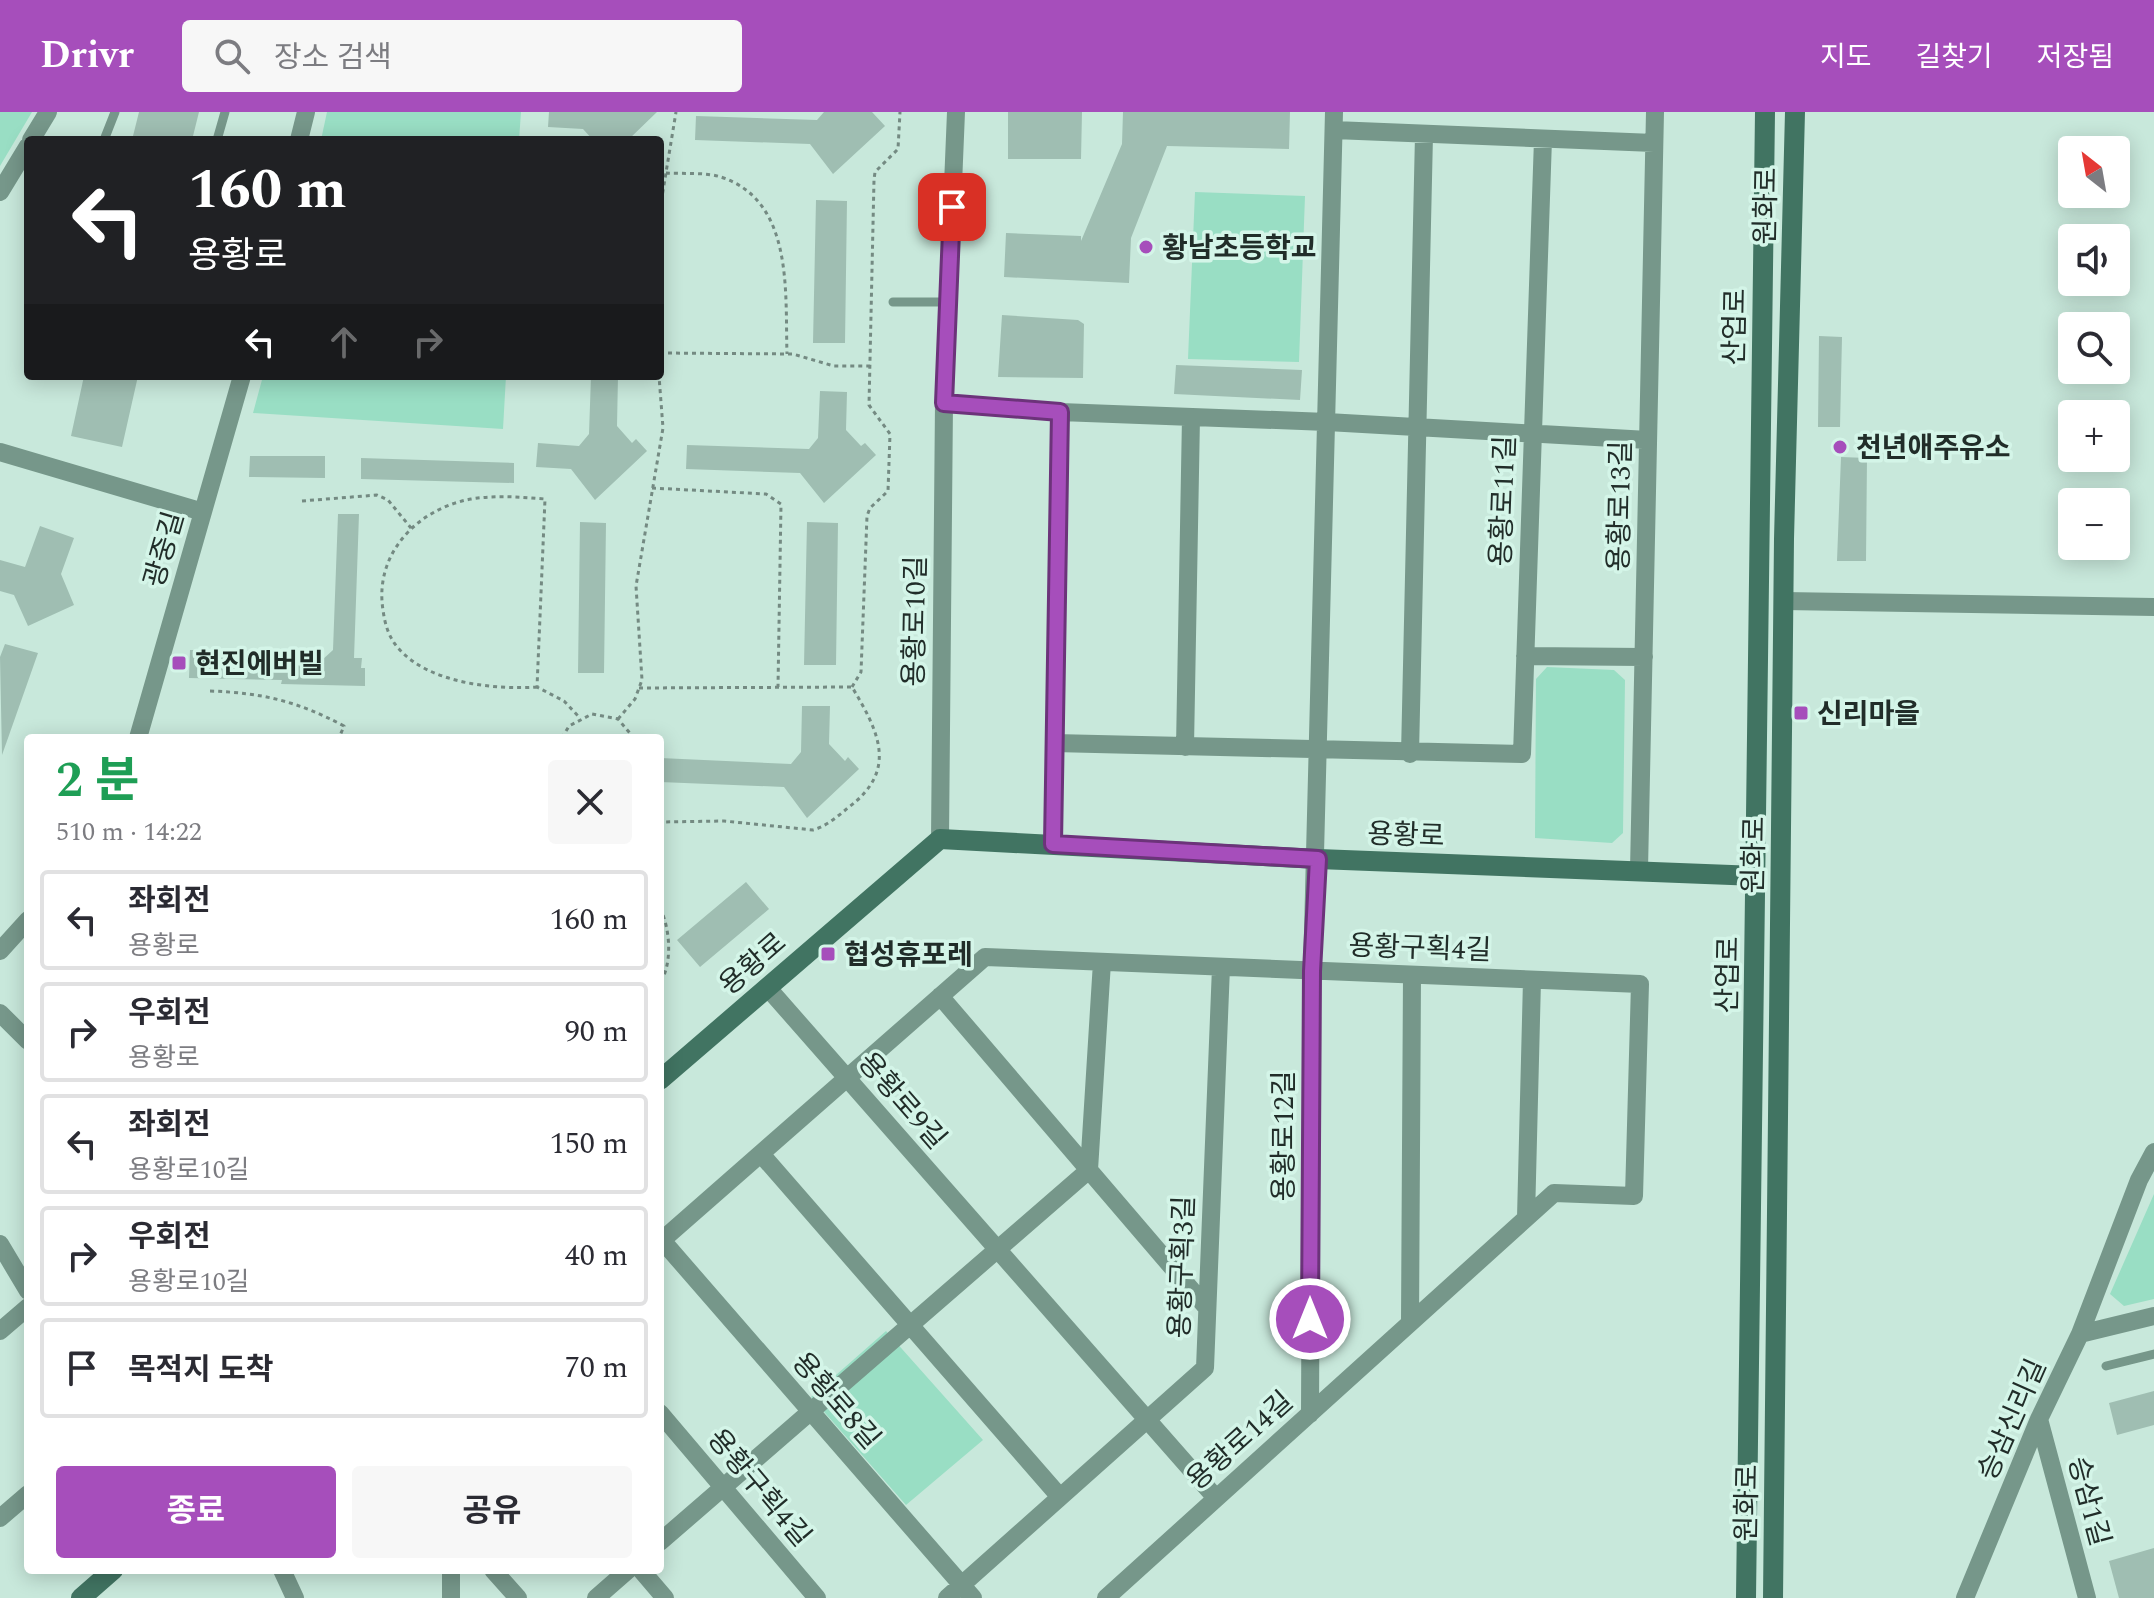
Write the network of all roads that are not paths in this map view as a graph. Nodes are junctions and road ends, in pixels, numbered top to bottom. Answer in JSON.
{"nodes":[{"id":1,"x":48,"y":112,"type":"edge"},
{"id":2,"x":115,"y":112,"type":"edge"},
{"id":3,"x":225,"y":112,"type":"edge"},
{"id":4,"x":306,"y":112,"type":"edge"},
{"id":5,"x":956,"y":112,"type":"edge"},
{"id":6,"x":1655,"y":112,"type":"edge"},
{"id":7,"x":1765,"y":112,"type":"edge"},
{"id":8,"x":1795,"y":112,"type":"edge"},
{"id":9,"x":1334,"y":121,"type":"edge"},
{"id":10,"x":1424,"y":135,"type":"junction"},
{"id":11,"x":33,"y":136,"type":"edge"},
{"id":12,"x":106,"y":136,"type":"edge"},
{"id":13,"x":218,"y":136,"type":"edge"},
{"id":14,"x":300,"y":136,"type":"edge"},
{"id":15,"x":1543,"y":139,"type":"junction"},
{"id":16,"x":1654,"y":143,"type":"junction"},
{"id":17,"x":24,"y":153,"type":"edge"},
{"id":18,"x":0,"y":192,"type":"edge"},
{"id":19,"x":893,"y":302,"type":"dead end"},
{"id":20,"x":948,"y":302,"type":"junction"},
{"id":21,"x":241,"y":380,"type":"edge"},
{"id":22,"x":944,"y":403,"type":"junction"},
{"id":23,"x":1060,"y":412,"type":"junction"},
{"id":24,"x":1191,"y":417,"type":"junction"},
{"id":25,"x":1327,"y":422,"type":"junction"},
{"id":26,"x":1417,"y":429,"type":"junction"},
{"id":27,"x":1533,"y":433,"type":"junction"},
{"id":28,"x":1648,"y":440,"type":"junction"},
{"id":29,"x":0,"y":452,"type":"edge"},
{"id":30,"x":203,"y":512,"type":"junction"},
{"id":31,"x":1784,"y":601,"type":"junction"},
{"id":32,"x":2154,"y":607,"type":"edge"},
{"id":33,"x":1525,"y":656,"type":"junction"},
{"id":34,"x":1644,"y":657,"type":"junction"},
{"id":35,"x":139,"y":734,"type":"edge"},
{"id":36,"x":1054,"y":743,"type":"junction"},
{"id":37,"x":1185,"y":747,"type":"junction"},
{"id":38,"x":1320,"y":751,"type":"junction"},
{"id":39,"x":1410,"y":754,"type":"junction"},
{"id":40,"x":940,"y":839,"type":"junction"},
{"id":41,"x":1053,"y":844,"type":"junction"},
{"id":42,"x":1318,"y":859,"type":"junction"},
{"id":43,"x":1639,"y":870,"type":"junction"},
{"id":44,"x":1757,"y":876,"type":"junction"},
{"id":45,"x":24,"y":924,"type":"edge"},
{"id":46,"x":0,"y":951,"type":"edge"},
{"id":47,"x":1102,"y":962,"type":"junction"},
{"id":48,"x":1221,"y":967,"type":"junction"},
{"id":49,"x":1312,"y":971,"type":"junction"},
{"id":50,"x":1412,"y":975,"type":"junction"},
{"id":51,"x":1532,"y":980,"type":"junction"},
{"id":52,"x":1640,"y":984,"type":"joint"},
{"id":53,"x":767,"y":987,"type":"junction"},
{"id":54,"x":940,"y":996,"type":"junction"},
{"id":55,"x":0,"y":1013,"type":"edge"},
{"id":56,"x":24,"y":1037,"type":"edge"},
{"id":57,"x":664,"y":1077,"type":"edge"},
{"id":58,"x":847,"y":1078,"type":"junction"},
{"id":59,"x":2154,"y":1152,"type":"edge"},
{"id":60,"x":761,"y":1154,"type":"junction"},
{"id":61,"x":1089,"y":1170,"type":"junction"},
{"id":62,"x":1526,"y":1218,"type":"junction"},
{"id":63,"x":664,"y":1237,"type":"edge"},
{"id":64,"x":0,"y":1244,"type":"edge"},
{"id":65,"x":664,"y":1244,"type":"edge"},
{"id":66,"x":997,"y":1249,"type":"junction"},
{"id":67,"x":24,"y":1284,"type":"edge"},
{"id":68,"x":1207,"y":1308,"type":"junction"},
{"id":69,"x":24,"y":1310,"type":"edge"},
{"id":70,"x":2154,"y":1316,"type":"edge"},
{"id":71,"x":1410,"y":1323,"type":"junction"},
{"id":72,"x":910,"y":1325,"type":"junction"},
{"id":73,"x":0,"y":1331,"type":"edge"},
{"id":74,"x":2080,"y":1334,"type":"junction"},
{"id":75,"x":2154,"y":1354,"type":"edge"},
{"id":76,"x":2106,"y":1366,"type":"dead end"},
{"id":77,"x":809,"y":1413,"type":"junction"},
{"id":78,"x":1310,"y":1414,"type":"junction"},
{"id":79,"x":664,"y":1418,"type":"edge"},
{"id":80,"x":2039,"y":1419,"type":"junction"},
{"id":81,"x":1147,"y":1420,"type":"junction"},
{"id":82,"x":723,"y":1487,"type":"junction"},
{"id":83,"x":24,"y":1497,"type":"edge"},
{"id":84,"x":1060,"y":1497,"type":"junction"},
{"id":85,"x":1216,"y":1498,"type":"junction"},
{"id":86,"x":0,"y":1518,"type":"edge"},
{"id":87,"x":664,"y":1539,"type":"edge"},
{"id":88,"x":108,"y":1574,"type":"edge"},
{"id":89,"x":284,"y":1574,"type":"edge"},
{"id":90,"x":451,"y":1574,"type":"edge"},
{"id":91,"x":497,"y":1574,"type":"edge"},
{"id":92,"x":623,"y":1574,"type":"edge"},
{"id":93,"x":644,"y":1574,"type":"edge"},
{"id":94,"x":967,"y":1591,"type":"edge"},
{"id":95,"x":1968,"y":1596,"type":"edge"},
{"id":96,"x":81,"y":1598,"type":"edge"},
{"id":97,"x":295,"y":1598,"type":"edge"},
{"id":98,"x":451,"y":1598,"type":"edge"},
{"id":99,"x":518,"y":1598,"type":"edge"},
{"id":100,"x":596,"y":1598,"type":"edge"},
{"id":101,"x":665,"y":1598,"type":"edge"},
{"id":102,"x":817,"y":1598,"type":"edge"},
{"id":103,"x":947,"y":1598,"type":"edge"},
{"id":104,"x":1106,"y":1598,"type":"edge"},
{"id":105,"x":1746,"y":1598,"type":"edge"},
{"id":106,"x":1773,"y":1598,"type":"edge"},
{"id":107,"x":2087,"y":1598,"type":"edge"}],
"edges":[{"from":1,"to":11,"type":"street"},
{"from":2,"to":12,"type":"lane"},
{"from":3,"to":13,"type":"lane"},
{"from":4,"to":14,"type":"street"},
{"from":5,"to":20,"type":"street","name":"용황로10길"},
{"from":6,"to":16,"type":"street","name":"용황로13길"},
{"from":7,"to":44,"type":"street","name":"산업로"},
{"from":8,"to":31,"type":"street","name":"원화로"},
{"from":9,"to":10,"type":"street"},
{"from":9,"to":25,"type":"street"},
{"from":10,"to":15,"type":"street"},
{"from":10,"to":26,"type":"street"},
{"from":15,"to":16,"type":"street"},
{"from":15,"to":27,"type":"street","name":"용황로11길"},
{"from":16,"to":28,"type":"street","name":"용황로13길"},
{"from":17,"to":18,"type":"street"},
{"from":19,"to":20,"type":"lane"},
{"from":20,"to":22,"type":"street","name":"용황로10길"},
{"from":21,"to":30,"type":"street","name":"광중길"},
{"from":22,"to":23,"type":"street"},
{"from":22,"to":40,"type":"street","name":"용황로10길"},
{"from":23,"to":24,"type":"street"},
{"from":23,"to":36,"type":"street"},
{"from":24,"to":25,"type":"street"},
{"from":24,"to":37,"type":"street"},
{"from":25,"to":26,"type":"street"},
{"from":25,"to":38,"type":"street"},
{"from":26,"to":27,"type":"street"},
{"from":26,"to":39,"type":"street"},
{"from":27,"to":28,"type":"street"},
{"from":27,"to":33,"type":"street","name":"용황로11길"},
{"from":28,"to":34,"type":"street","name":"용황로13길"},
{"from":29,"to":30,"type":"street"},
{"from":30,"to":35,"type":"street","name":"광중길"},
{"from":31,"to":32,"type":"street"},
{"from":31,"to":106,"type":"street","name":"원화로"},
{"from":33,"to":34,"type":"street"},
{"from":33,"to":39,"type":"street","name":"용황로11길"},
{"from":34,"to":43,"type":"street","name":"용황로13길"},
{"from":36,"to":37,"type":"street"},
{"from":36,"to":41,"type":"street"},
{"from":37,"to":38,"type":"street"},
{"from":38,"to":39,"type":"street","name":"용황로11길"},
{"from":38,"to":42,"type":"street"},
{"from":40,"to":41,"type":"street","name":"용황로"},
{"from":40,"to":53,"type":"street","name":"용황로"},
{"from":41,"to":42,"type":"street","name":"용황로"},
{"from":42,"to":43,"type":"street","name":"용황로"},
{"from":42,"to":49,"type":"street","name":"용황로12길"},
{"from":43,"to":44,"type":"street","name":"용황로"},
{"from":44,"to":105,"type":"street","name":"산업로"},
{"from":45,"to":46,"type":"street"},
{"from":47,"to":48,"type":"street","name":"용황구획4길"},
{"from":47,"to":54,"type":"street","name":"용황구획4길"},
{"from":47,"to":61,"type":"street"},
{"from":48,"to":49,"type":"street","name":"용황구획4길"},
{"from":48,"to":68,"type":"street","name":"용황구획3길"},
{"from":49,"to":50,"type":"street","name":"용황구획4길"},
{"from":49,"to":78,"type":"street","name":"용황로12길"},
{"from":50,"to":51,"type":"street","name":"용황구획4길"},
{"from":50,"to":71,"type":"street"},
{"from":51,"to":52,"type":"street","name":"용황구획4길"},
{"from":51,"to":62,"type":"street"},
{"from":52,"to":62,"type":"street","name":"용황로14길"},
{"from":53,"to":57,"type":"street","name":"용황로"},
{"from":53,"to":58,"type":"street","name":"용황로9길"},
{"from":54,"to":58,"type":"street","name":"용황구획4길"},
{"from":54,"to":61,"type":"street"},
{"from":55,"to":56,"type":"street"},
{"from":58,"to":60,"type":"street","name":"용황구획4길"},
{"from":58,"to":66,"type":"street","name":"용황로9길"},
{"from":59,"to":74,"type":"street","name":"승삼신리길"},
{"from":60,"to":63,"type":"street","name":"용황구획4길"},
{"from":60,"to":72,"type":"street"},
{"from":61,"to":66,"type":"street"},
{"from":61,"to":68,"type":"street"},
{"from":62,"to":71,"type":"street","name":"용황로14길"},
{"from":64,"to":67,"type":"street"},
{"from":65,"to":77,"type":"street","name":"용황로8길"},
{"from":66,"to":72,"type":"street"},
{"from":66,"to":81,"type":"street","name":"용황로9길"},
{"from":68,"to":81,"type":"street","name":"용황구획3길"},
{"from":69,"to":73,"type":"street"},
{"from":70,"to":74,"type":"street"},
{"from":71,"to":78,"type":"street","name":"용황로14길"},
{"from":72,"to":77,"type":"street"},
{"from":72,"to":84,"type":"street"},
{"from":74,"to":80,"type":"street","name":"승삼신리길"},
{"from":75,"to":76,"type":"lane"},
{"from":77,"to":82,"type":"street"},
{"from":77,"to":94,"type":"street","name":"용황로8길"},
{"from":78,"to":85,"type":"street","name":"용황로14길"},
{"from":79,"to":82,"type":"street","name":"용황구획4길"},
{"from":80,"to":95,"type":"street","name":"승삼신리길"},
{"from":80,"to":107,"type":"street","name":"승삼1길"},
{"from":81,"to":84,"type":"street","name":"용황구획3길"},
{"from":81,"to":85,"type":"street","name":"용황로9길"},
{"from":82,"to":87,"type":"street"},
{"from":82,"to":102,"type":"street","name":"용황구획4길"},
{"from":83,"to":86,"type":"street"},
{"from":84,"to":94,"type":"street","name":"용황구획3길"},
{"from":85,"to":104,"type":"street","name":"용황로14길"},
{"from":88,"to":96,"type":"street"},
{"from":89,"to":97,"type":"street"},
{"from":90,"to":98,"type":"street"},
{"from":91,"to":99,"type":"street"},
{"from":92,"to":100,"type":"street"},
{"from":93,"to":101,"type":"street"},
{"from":94,"to":103,"type":"street","name":"용황구획3길"}]}
